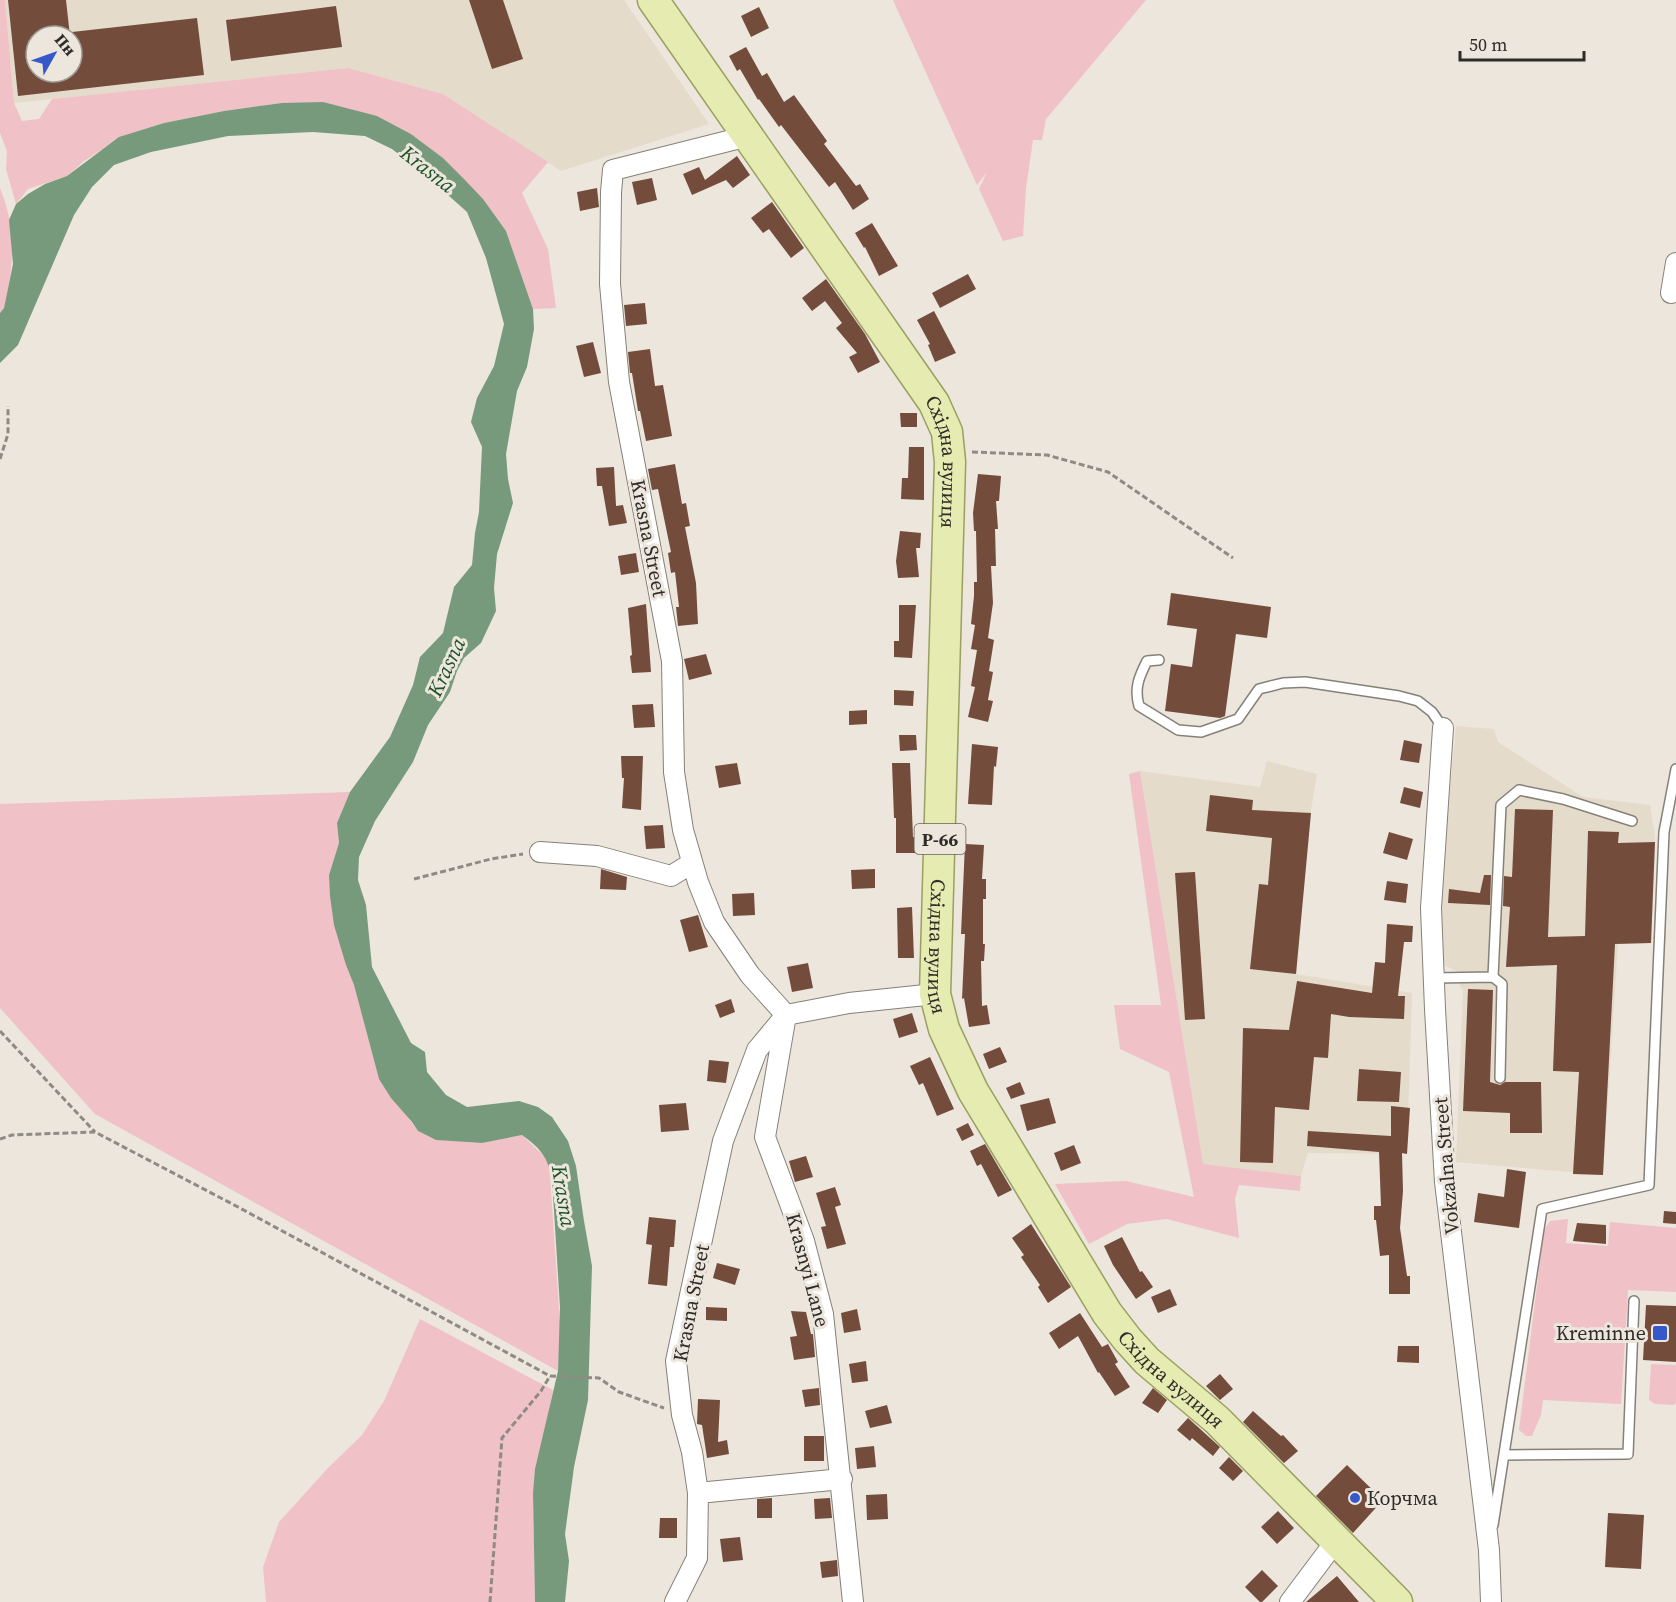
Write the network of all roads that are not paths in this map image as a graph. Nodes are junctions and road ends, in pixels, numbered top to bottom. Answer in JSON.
{"nodes":[{"id":1,"x":653,"y":0,"type":"edge"},
{"id":2,"x":748,"y":136,"type":"junction"},
{"id":3,"x":1676,"y":263,"type":"edge"},
{"id":4,"x":1673,"y":298,"type":"edge"},
{"id":5,"x":1159,"y":660,"type":"dead end"},
{"id":6,"x":1443,"y":728,"type":"joint"},
{"id":7,"x":1676,"y":769,"type":"edge"},
{"id":8,"x":1632,"y":821,"type":"dead end"},
{"id":9,"x":540,"y":852,"type":"road end"},
{"id":10,"x":692,"y":863,"type":"junction"},
{"id":11,"x":1493,"y":977,"type":"junction"},
{"id":12,"x":1434,"y":978,"type":"junction"},
{"id":13,"x":935,"y":994,"type":"junction"},
{"id":14,"x":786,"y":1015,"type":"junction"},
{"id":15,"x":1500,"y":1078,"type":"dead end"},
{"id":16,"x":1634,"y":1301,"type":"dead end"},
{"id":17,"x":1504,"y":1455,"type":"junction"},
{"id":18,"x":842,"y":1479,"type":"junction"},
{"id":19,"x":698,"y":1493,"type":"junction"},
{"id":20,"x":1335,"y":1542,"type":"junction"},
{"id":21,"x":1489,"y":1550,"type":"junction"},
{"id":22,"x":675,"y":1602,"type":"edge"},
{"id":23,"x":853,"y":1602,"type":"edge"},
{"id":24,"x":1290,"y":1602,"type":"edge"},
{"id":25,"x":1397,"y":1602,"type":"edge"},
{"id":26,"x":1491,"y":1602,"type":"edge"}],
"edges":[{"from":1,"to":2,"type":"main road","name":"Східна вулиця","number":"Р-66"},
{"from":2,"to":10,"type":"street","name":"Krasna Street"},
{"from":2,"to":13,"type":"main road","name":"Східна вулиця","number":"Р-66"},
{"from":3,"to":4,"type":"street"},
{"from":5,"to":6,"type":"lane"},
{"from":6,"to":12,"type":"street","name":"Vokzalna Street"},
{"from":7,"to":17,"type":"lane"},
{"from":8,"to":11,"type":"lane"},
{"from":9,"to":10,"type":"street"},
{"from":10,"to":14,"type":"street","name":"Krasna Street"},
{"from":11,"to":12,"type":"lane"},
{"from":11,"to":15,"type":"lane"},
{"from":12,"to":21,"type":"street","name":"Vokzalna Street"},
{"from":13,"to":14,"type":"street"},
{"from":13,"to":20,"type":"main road","name":"Східна вулиця","number":"Р-66"},
{"from":14,"to":18,"type":"street","name":"Krasnyi Lane"},
{"from":14,"to":19,"type":"street","name":"Krasna Street"},
{"from":16,"to":17,"type":"lane"},
{"from":17,"to":21,"type":"lane"},
{"from":18,"to":19,"type":"street"},
{"from":18,"to":23,"type":"street","name":"Krasnyi Lane"},
{"from":19,"to":22,"type":"street","name":"Krasna Street"},
{"from":20,"to":24,"type":"street"},
{"from":20,"to":25,"type":"main road","name":"Східна вулиця","number":"Р-66"},
{"from":21,"to":26,"type":"street","name":"Vokzalna Street"}]}
